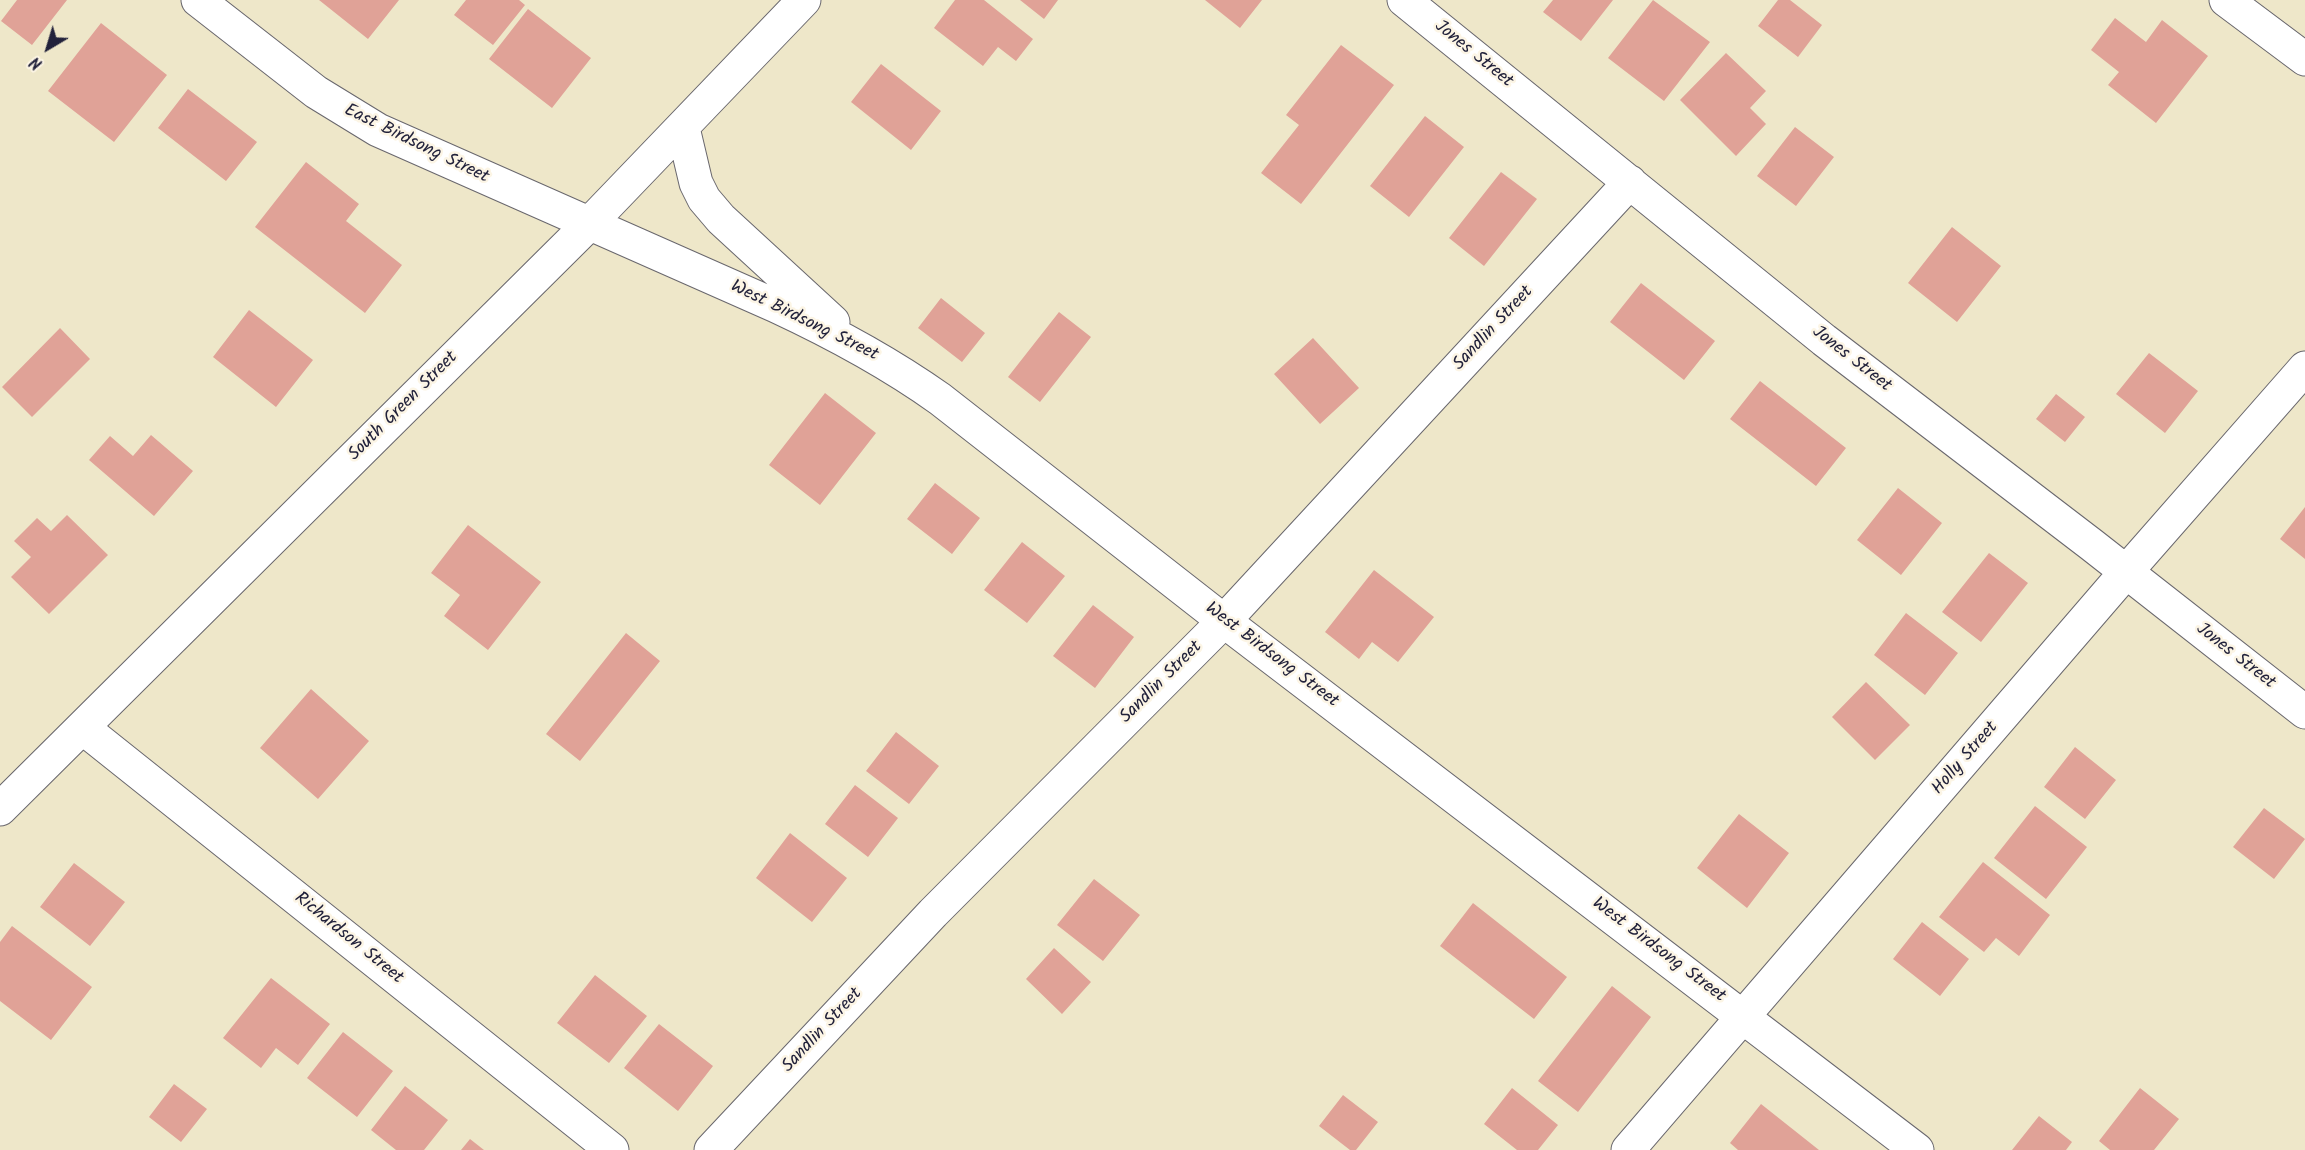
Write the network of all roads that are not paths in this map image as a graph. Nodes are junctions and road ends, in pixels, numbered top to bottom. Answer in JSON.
{"nodes":[{"id":1,"x":198,"y":0,"type":"edge"},
{"id":2,"x":804,"y":0,"type":"edge"},
{"id":3,"x":1404,"y":0,"type":"edge"},
{"id":4,"x":2226,"y":0,"type":"edge"},
{"id":5,"x":2305,"y":60,"type":"edge"},
{"id":6,"x":682,"y":128,"type":"junction"},
{"id":7,"x":1630,"y":182,"type":"junction"},
{"id":8,"x":589,"y":224,"type":"junction"},
{"id":9,"x":861,"y":347,"type":"junction"},
{"id":10,"x":2305,"y":368,"type":"edge"},
{"id":11,"x":2126,"y":572,"type":"junction"},
{"id":12,"x":1224,"y":621,"type":"junction"},
{"id":13,"x":2305,"y":712,"type":"edge"},
{"id":14,"x":83,"y":728,"type":"junction"},
{"id":15,"x":0,"y":810,"type":"edge"},
{"id":16,"x":1745,"y":1017,"type":"junction"},
{"id":17,"x":612,"y":1150,"type":"edge"},
{"id":18,"x":711,"y":1150,"type":"edge"},
{"id":19,"x":1628,"y":1150,"type":"edge"},
{"id":20,"x":1917,"y":1150,"type":"edge"}],
"edges":[{"from":1,"to":8,"type":"street","name":"East Birdsong Street"},
{"from":2,"to":6,"type":"street","name":"South Green Street"},
{"from":3,"to":7,"type":"street","name":"Jones Street"},
{"from":4,"to":5,"type":"street"},
{"from":6,"to":8,"type":"street","name":"South Green Street"},
{"from":6,"to":9,"type":"street"},
{"from":7,"to":11,"type":"street","name":"Jones Street"},
{"from":7,"to":12,"type":"street","name":"Sandlin Street"},
{"from":8,"to":9,"type":"street","name":"West Birdsong Street"},
{"from":8,"to":14,"type":"street","name":"South Green Street"},
{"from":9,"to":12,"type":"street","name":"West Birdsong Street"},
{"from":10,"to":11,"type":"street","name":"Holly Street"},
{"from":11,"to":13,"type":"street","name":"Jones Street"},
{"from":11,"to":16,"type":"street","name":"Holly Street"},
{"from":12,"to":16,"type":"street","name":"West Birdsong Street"},
{"from":12,"to":18,"type":"street","name":"Sandlin Street"},
{"from":14,"to":15,"type":"street","name":"South Green Street"},
{"from":14,"to":17,"type":"street","name":"Richardson Street"},
{"from":16,"to":19,"type":"street","name":"Holly Street"},
{"from":16,"to":20,"type":"street","name":"West Birdsong Street"}]}
